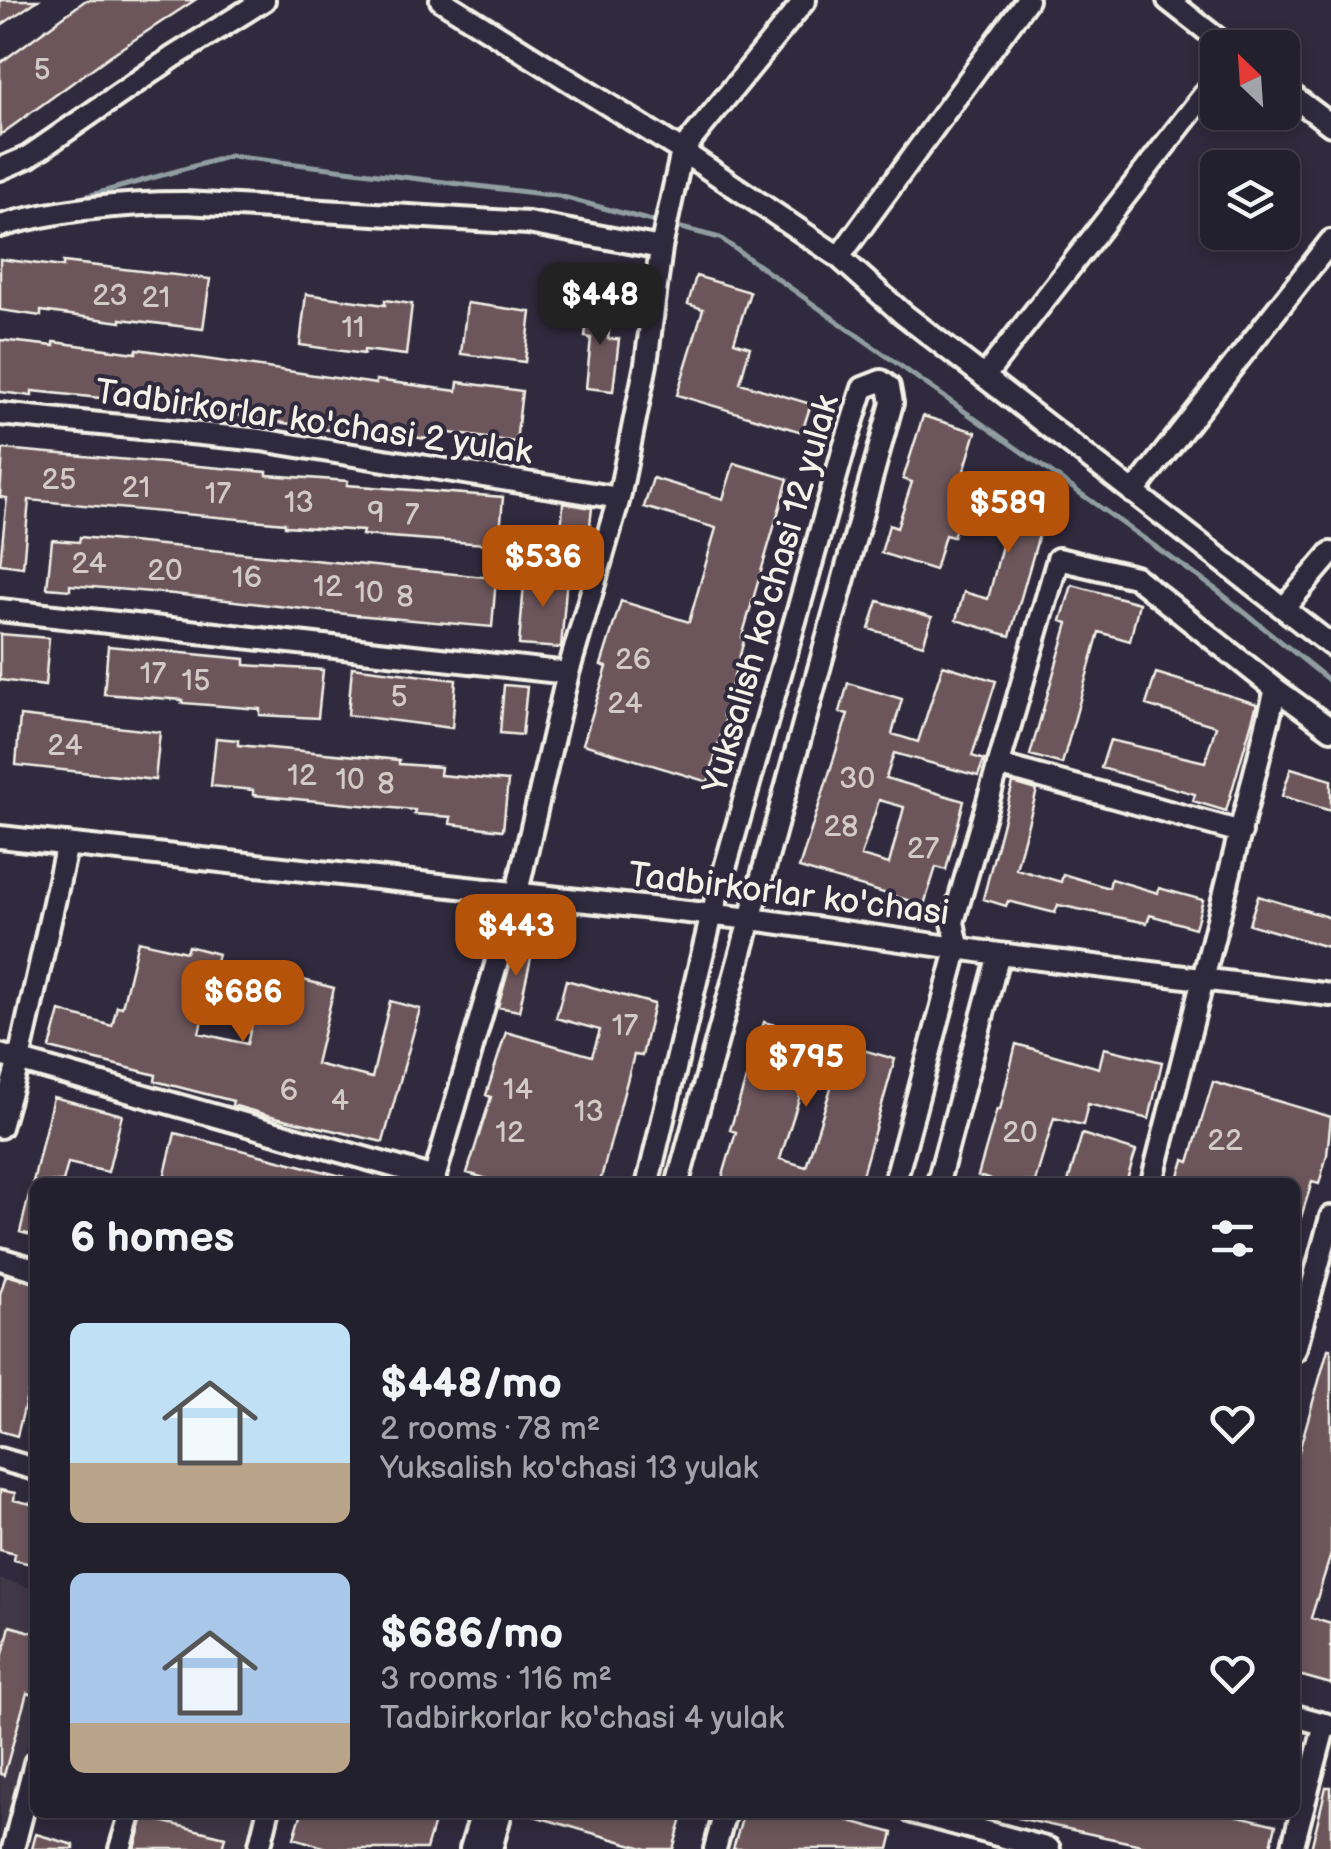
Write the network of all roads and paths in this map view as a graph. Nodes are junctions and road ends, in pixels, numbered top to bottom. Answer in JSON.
{"nodes":[{"id":1,"x":264,"y":0,"type":"edge"},
{"id":2,"x":441,"y":0,"type":"edge"},
{"id":3,"x":804,"y":0,"type":"edge"},
{"id":4,"x":1027,"y":0,"type":"edge"},
{"id":5,"x":1168,"y":0,"type":"edge"},
{"id":6,"x":1206,"y":30,"type":"edge"},
{"id":7,"x":1200,"y":100,"type":"edge"},
{"id":8,"x":1300,"y":102,"type":"edge"},
{"id":9,"x":1331,"y":126,"type":"edge"},
{"id":10,"x":682,"y":151,"type":"junction"},
{"id":11,"x":0,"y":169,"type":"edge"},
{"id":12,"x":0,"y":226,"type":"edge"},
{"id":13,"x":664,"y":239,"type":"junction"},
{"id":14,"x":1331,"y":241,"type":"edge"},
{"id":15,"x":839,"y":257,"type":"junction"},
{"id":16,"x":984,"y":378,"type":"junction"},
{"id":17,"x":0,"y":414,"type":"edge"},
{"id":18,"x":1132,"y":493,"type":"junction"},
{"id":19,"x":619,"y":498,"type":"junction"},
{"id":20,"x":1331,"y":553,"type":"edge"},
{"id":21,"x":1284,"y":608,"type":"junction"},
{"id":22,"x":0,"y":610,"type":"edge"},
{"id":23,"x":1331,"y":645,"type":"edge"},
{"id":24,"x":568,"y":673,"type":"junction"},
{"id":25,"x":1276,"y":689,"type":"junction"},
{"id":26,"x":1331,"y":729,"type":"edge"},
{"id":27,"x":998,"y":765,"type":"junction"},
{"id":28,"x":738,"y":822,"type":"junction"},
{"id":29,"x":776,"y":832,"type":"junction"},
{"id":30,"x":1241,"y":832,"type":"junction"},
{"id":31,"x":0,"y":837,"type":"edge"},
{"id":32,"x":67,"y":844,"type":"junction"},
{"id":33,"x":516,"y":892,"type":"junction"},
{"id":34,"x":712,"y":914,"type":"junction"},
{"id":35,"x":752,"y":918,"type":"junction"},
{"id":36,"x":958,"y":946,"type":"junction"},
{"id":37,"x":998,"y":954,"type":"junction"},
{"id":38,"x":1203,"y":981,"type":"junction"},
{"id":39,"x":1331,"y":995,"type":"edge"},
{"id":40,"x":10,"y":1057,"type":"edge"},
{"id":41,"x":0,"y":1126,"type":"edge"},
{"id":42,"x":427,"y":1178,"type":"edge"},
{"id":43,"x":435,"y":1178,"type":"edge"},
{"id":44,"x":649,"y":1178,"type":"edge"},
{"id":45,"x":679,"y":1178,"type":"edge"},
{"id":46,"x":896,"y":1178,"type":"edge"},
{"id":47,"x":939,"y":1178,"type":"edge"},
{"id":48,"x":1153,"y":1178,"type":"edge"},
{"id":49,"x":1331,"y":1217,"type":"edge"},
{"id":50,"x":0,"y":1259,"type":"edge"},
{"id":51,"x":30,"y":1268,"type":"edge"},
{"id":52,"x":1300,"y":1332,"type":"edge"},
{"id":53,"x":0,"y":1460,"type":"edge"},
{"id":54,"x":30,"y":1469,"type":"edge"},
{"id":55,"x":1300,"y":1717,"type":"edge"},
{"id":56,"x":1328,"y":1725,"type":"edge"},
{"id":57,"x":30,"y":1782,"type":"edge"},
{"id":58,"x":130,"y":1818,"type":"edge"},
{"id":59,"x":267,"y":1818,"type":"edge"},
{"id":60,"x":480,"y":1818,"type":"edge"},
{"id":61,"x":499,"y":1818,"type":"edge"},
{"id":62,"x":723,"y":1818,"type":"edge"},
{"id":63,"x":934,"y":1818,"type":"edge"},
{"id":64,"x":13,"y":1849,"type":"edge"},
{"id":65,"x":120,"y":1849,"type":"edge"},
{"id":66,"x":259,"y":1849,"type":"edge"},
{"id":67,"x":472,"y":1849,"type":"edge"},
{"id":68,"x":491,"y":1849,"type":"edge"},
{"id":69,"x":715,"y":1849,"type":"edge"},
{"id":70,"x":1049,"y":1849,"type":"edge"},
{"id":71,"x":1292,"y":1849,"type":"edge"}],
"edges":[{"from":1,"to":11,"type":"street"},
{"from":2,"to":10,"type":"street"},
{"from":3,"to":10,"type":"street"},
{"from":4,"to":15,"type":"street"},
{"from":5,"to":6,"type":"street"},
{"from":7,"to":16,"type":"street"},
{"from":8,"to":9,"type":"street"},
{"from":10,"to":13,"type":"street"},
{"from":10,"to":15,"type":"street"},
{"from":12,"to":13,"type":"street"},
{"from":13,"to":19,"type":"street"},
{"from":14,"to":18,"type":"street"},
{"from":15,"to":16,"type":"street"},
{"from":16,"to":18,"type":"street"},
{"from":17,"to":19,"type":"street","name":"Tadbirkorlar ko'chasi 2 yulak"},
{"from":18,"to":21,"type":"street"},
{"from":19,"to":24,"type":"street"},
{"from":20,"to":21,"type":"street"},
{"from":21,"to":23,"type":"street"},
{"from":22,"to":24,"type":"street"},
{"from":24,"to":33,"type":"street"},
{"from":25,"to":26,"type":"street"},
{"from":25,"to":27,"type":"street"},
{"from":25,"to":30,"type":"street"},
{"from":27,"to":30,"type":"street"},
{"from":27,"to":36,"type":"street"},
{"from":28,"to":29,"type":"street"},
{"from":28,"to":29,"type":"street","name":"Yuksalish ko'chasi 12 yulak"},
{"from":28,"to":34,"type":"street","name":"Yuksalish ko'chasi 12 yulak"},
{"from":29,"to":35,"type":"street","name":"Yuksalish ko'chasi 12 yulak"},
{"from":30,"to":38,"type":"street"},
{"from":31,"to":32,"type":"street","name":"Tadbirkorlar ko'chasi"},
{"from":32,"to":33,"type":"street","name":"Tadbirkorlar ko'chasi"},
{"from":32,"to":40,"type":"street"},
{"from":33,"to":34,"type":"street","name":"Tadbirkorlar ko'chasi"},
{"from":33,"to":43,"type":"street"},
{"from":34,"to":35,"type":"street","name":"Tadbirkorlar ko'chasi"},
{"from":34,"to":44,"type":"street","name":"Yuksalish ko'chasi 12 yulak"},
{"from":35,"to":36,"type":"street","name":"Tadbirkorlar ko'chasi"},
{"from":35,"to":45,"type":"street","name":"Yuksalish ko'chasi 12 yulak"},
{"from":36,"to":37,"type":"street","name":"Tadbirkorlar ko'chasi"},
{"from":36,"to":46,"type":"street"},
{"from":37,"to":38,"type":"street","name":"Tadbirkorlar ko'chasi"},
{"from":37,"to":47,"type":"street"},
{"from":38,"to":39,"type":"street","name":"Tadbirkorlar ko'chasi"},
{"from":38,"to":48,"type":"street"},
{"from":40,"to":41,"type":"street"},
{"from":40,"to":42,"type":"street"},
{"from":49,"to":52,"type":"street"},
{"from":50,"to":51,"type":"street"},
{"from":53,"to":54,"type":"street"},
{"from":55,"to":56,"type":"street"},
{"from":56,"to":71,"type":"street"},
{"from":57,"to":64,"type":"street"},
{"from":58,"to":65,"type":"street"},
{"from":59,"to":66,"type":"street"},
{"from":60,"to":67,"type":"street"},
{"from":61,"to":68,"type":"street"},
{"from":62,"to":69,"type":"street"},
{"from":63,"to":70,"type":"street"}]}
